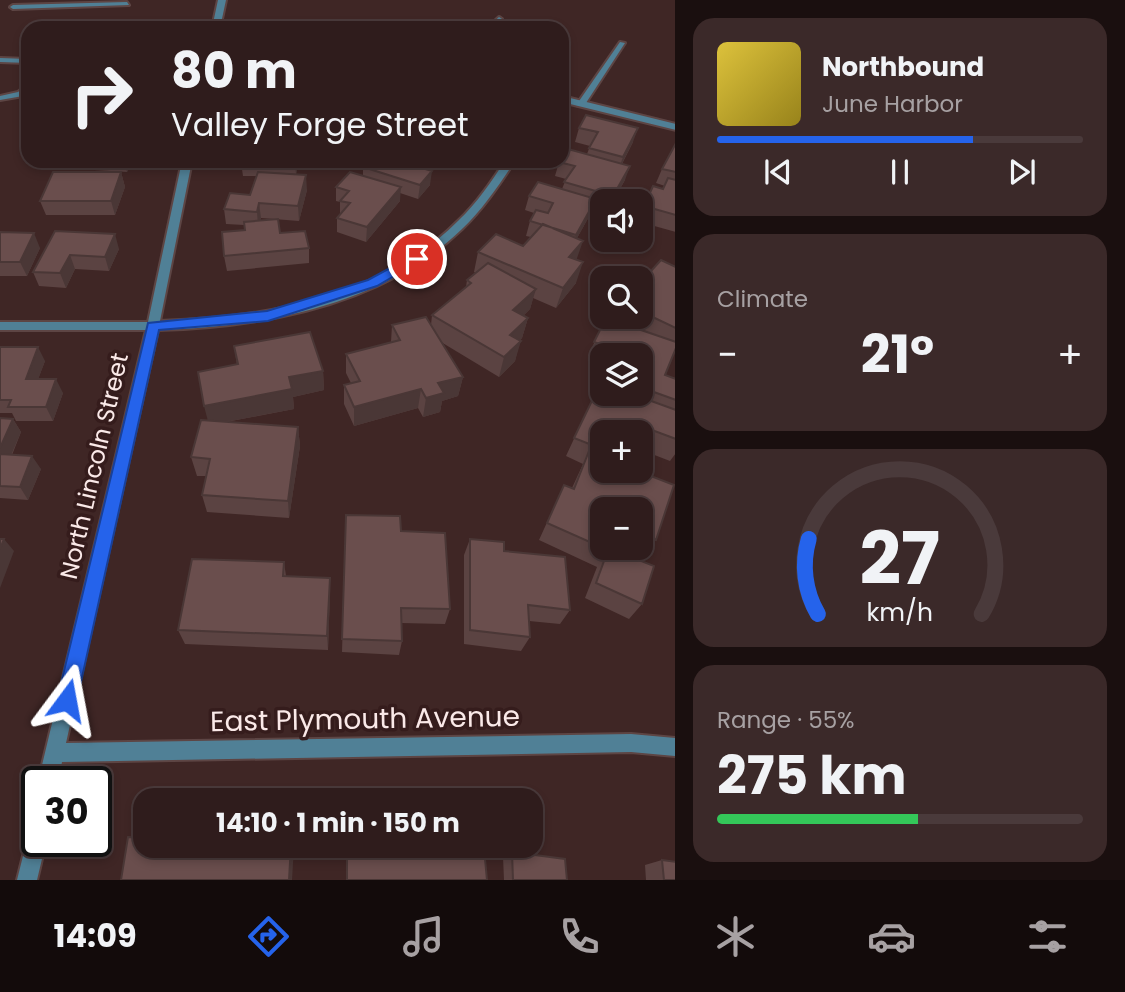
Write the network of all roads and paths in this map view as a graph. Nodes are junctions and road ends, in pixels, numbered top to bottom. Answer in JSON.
{"nodes":[{"id":1,"x":23,"y":0,"type":"edge"},
{"id":2,"x":222,"y":0,"type":"edge"},
{"id":3,"x":127,"y":4,"type":"dead end"},
{"id":4,"x":218,"y":21,"type":"edge"},
{"id":5,"x":622,"y":43,"type":"dead end"},
{"id":6,"x":0,"y":60,"type":"edge"},
{"id":7,"x":21,"y":61,"type":"edge"},
{"id":8,"x":21,"y":93,"type":"edge"},
{"id":9,"x":0,"y":98,"type":"edge"},
{"id":10,"x":569,"y":101,"type":"edge"},
{"id":11,"x":581,"y":104,"type":"junction"},
{"id":12,"x":675,"y":127,"type":"edge"},
{"id":13,"x":186,"y":168,"type":"edge"},
{"id":14,"x":505,"y":168,"type":"edge"},
{"id":15,"x":153,"y":326,"type":"junction"},
{"id":16,"x":0,"y":327,"type":"edge"},
{"id":17,"x":675,"y":747,"type":"edge"},
{"id":18,"x":55,"y":753,"type":"junction"},
{"id":19,"x":52,"y":766,"type":"edge"},
{"id":20,"x":32,"y":857,"type":"edge"},
{"id":21,"x":27,"y":880,"type":"edge"}],
"edges":[{"from":1,"to":3,"type":"lane"},
{"from":2,"to":4,"type":"street"},
{"from":5,"to":11,"type":"lane"},
{"from":6,"to":7,"type":"street"},
{"from":8,"to":9,"type":"lane"},
{"from":10,"to":11,"type":"street"},
{"from":11,"to":12,"type":"street"},
{"from":13,"to":15,"type":"street","name":"North Lincoln Street"},
{"from":14,"to":15,"type":"street"},
{"from":15,"to":16,"type":"street"},
{"from":15,"to":18,"type":"street","name":"North Lincoln Street"},
{"from":17,"to":18,"type":"street","name":"East Plymouth Avenue"},
{"from":18,"to":19,"type":"street","name":"North Lincoln Street"},
{"from":20,"to":21,"type":"street"}]}
